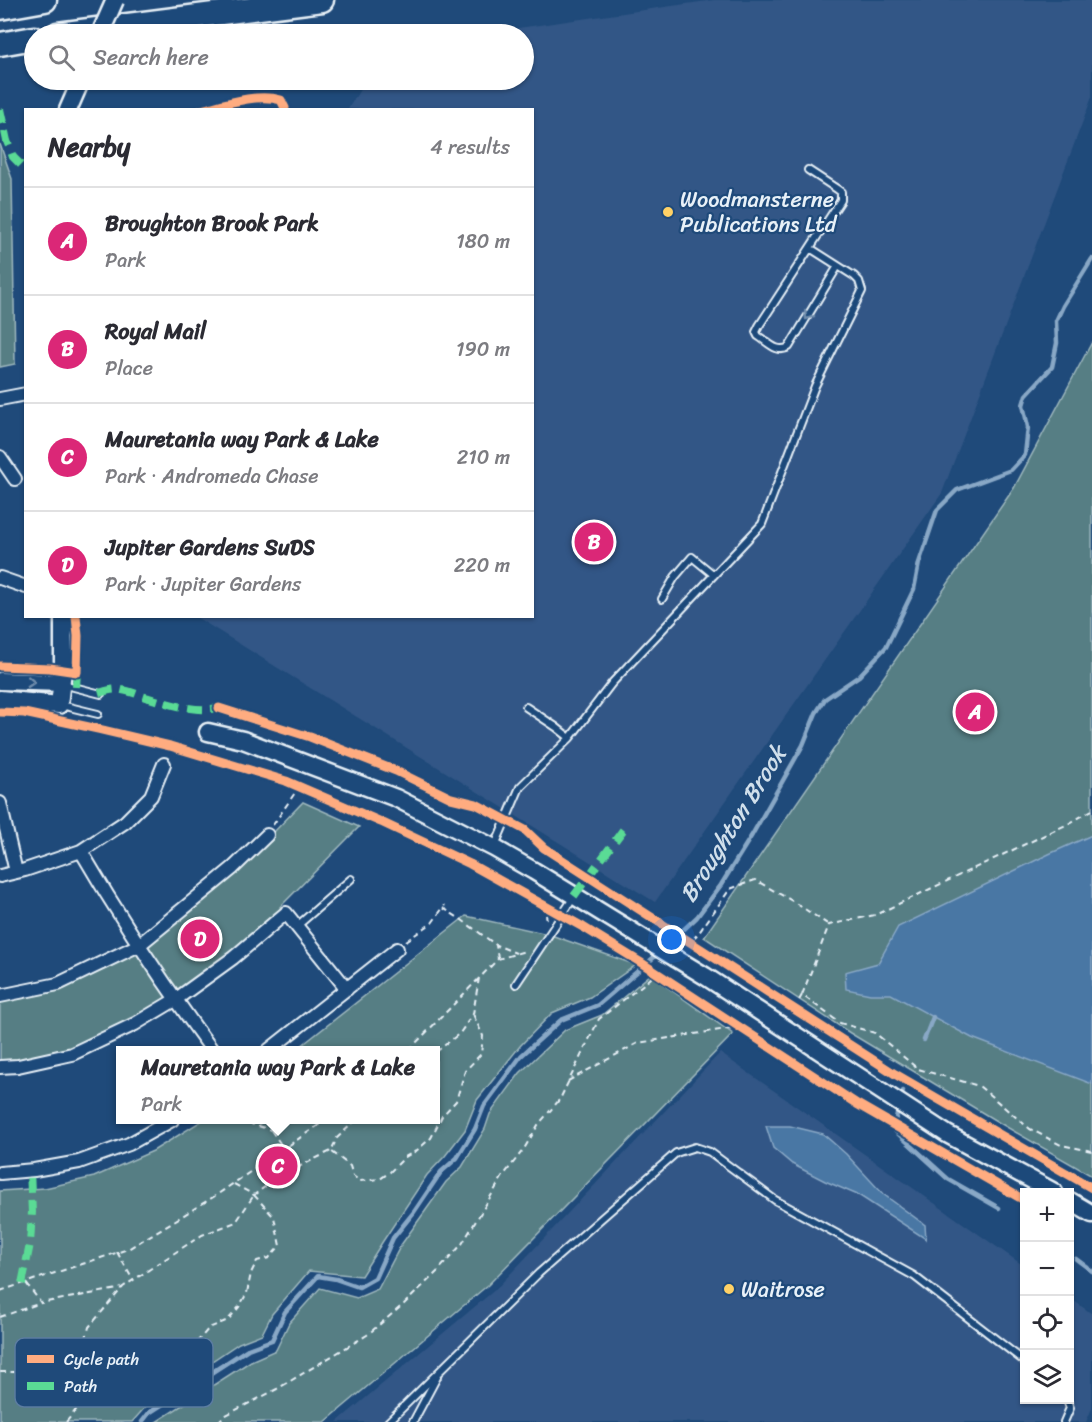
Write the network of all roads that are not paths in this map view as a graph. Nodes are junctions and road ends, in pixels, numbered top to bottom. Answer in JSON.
{"nodes":[{"id":1,"x":45,"y":0,"type":"edge"},
{"id":2,"x":115,"y":0,"type":"edge"},
{"id":3,"x":322,"y":0,"type":"edge"},
{"id":4,"x":0,"y":8,"type":"edge"},
{"id":5,"x":104,"y":24,"type":"edge"},
{"id":6,"x":136,"y":24,"type":"edge"},
{"id":7,"x":24,"y":40,"type":"edge"},
{"id":8,"x":0,"y":44,"type":"edge"},
{"id":9,"x":76,"y":90,"type":"edge"},
{"id":10,"x":69,"y":108,"type":"edge"},
{"id":11,"x":808,"y":170,"type":"dead end"},
{"id":12,"x":810,"y":248,"type":"junction"},
{"id":13,"x":838,"y":266,"type":"junction"},
{"id":14,"x":24,"y":394,"type":"edge"},
{"id":15,"x":0,"y":399,"type":"edge"},
{"id":16,"x":0,"y":458,"type":"edge"},
{"id":17,"x":15,"y":479,"type":"dead end"},
{"id":18,"x":714,"y":575,"type":"junction"},
{"id":19,"x":0,"y":578,"type":"edge"},
{"id":20,"x":24,"y":586,"type":"edge"},
{"id":21,"x":662,"y":599,"type":"dead end"},
{"id":22,"x":63,"y":618,"type":"edge"},
{"id":23,"x":0,"y":681,"type":"edge"},
{"id":24,"x":62,"y":683,"type":"junction"},
{"id":25,"x":101,"y":694,"type":"dead end"},
{"id":26,"x":0,"y":699,"type":"edge"},
{"id":27,"x":59,"y":705,"type":"junction"},
{"id":28,"x":526,"y":707,"type":"dead end"},
{"id":29,"x":98,"y":714,"type":"dead end"},
{"id":30,"x":208,"y":732,"type":"dead end"},
{"id":31,"x":570,"y":738,"type":"junction"},
{"id":32,"x":164,"y":764,"type":"dead end"},
{"id":33,"x":0,"y":803,"type":"edge"},
{"id":34,"x":267,"y":835,"type":"road end"},
{"id":35,"x":494,"y":848,"type":"junction"},
{"id":36,"x":81,"y":850,"type":"junction"},
{"id":37,"x":16,"y":872,"type":"junction"},
{"id":38,"x":0,"y":876,"type":"edge"},
{"id":39,"x":351,"y":879,"type":"dead end"},
{"id":40,"x":574,"y":896,"type":"junction"},
{"id":41,"x":297,"y":926,"type":"junction"},
{"id":42,"x":139,"y":945,"type":"junction"},
{"id":43,"x":397,"y":949,"type":"road end"},
{"id":44,"x":516,"y":984,"type":"dead end"},
{"id":45,"x":347,"y":989,"type":"junction"},
{"id":46,"x":0,"y":996,"type":"edge"},
{"id":47,"x":176,"y":1000,"type":"junction"},
{"id":48,"x":209,"y":1046,"type":"edge"},
{"id":49,"x":274,"y":1046,"type":"edge"},
{"id":50,"x":0,"y":1067,"type":"edge"},
{"id":51,"x":163,"y":1124,"type":"edge"},
{"id":52,"x":0,"y":1173,"type":"edge"},
{"id":53,"x":1047,"y":1188,"type":"edge"},
{"id":54,"x":1074,"y":1203,"type":"edge"},
{"id":55,"x":1092,"y":1214,"type":"edge"},
{"id":56,"x":1020,"y":1357,"type":"edge"},
{"id":57,"x":441,"y":1370,"type":"junction"},
{"id":58,"x":1068,"y":1404,"type":"edge"},
{"id":59,"x":388,"y":1422,"type":"edge"},
{"id":60,"x":413,"y":1422,"type":"edge"},
{"id":61,"x":1064,"y":1422,"type":"edge"}],
"edges":[{"from":1,"to":4,"type":"highway"},
{"from":2,"to":5,"type":"street","bridge":true},
{"from":3,"to":6,"type":"highway"},
{"from":7,"to":8,"type":"highway"},
{"from":9,"to":10,"type":"street"},
{"from":11,"to":12,"type":"lane"},
{"from":12,"to":13,"type":"lane"},
{"from":13,"to":12,"type":"lane","one_way":true},
{"from":13,"to":18,"type":"lane"},
{"from":14,"to":15,"type":"street"},
{"from":16,"to":17,"type":"street"},
{"from":18,"to":21,"type":"lane"},
{"from":18,"to":31,"type":"lane"},
{"from":19,"to":20,"type":"street"},
{"from":22,"to":24,"type":"street"},
{"from":23,"to":24,"type":"street","one_way":true},
{"from":24,"to":25,"type":"lane"},
{"from":24,"to":27,"type":"street"},
{"from":26,"to":27,"type":"street"},
{"from":27,"to":29,"type":"lane"},
{"from":28,"to":31,"type":"lane"},
{"from":30,"to":35,"type":"street"},
{"from":31,"to":35,"type":"lane"},
{"from":32,"to":36,"type":"street"},
{"from":33,"to":37,"type":"street"},
{"from":34,"to":42,"type":"street"},
{"from":35,"to":40,"type":"street"},
{"from":36,"to":37,"type":"street"},
{"from":36,"to":42,"type":"street"},
{"from":37,"to":38,"type":"street"},
{"from":39,"to":41,"type":"lane"},
{"from":40,"to":44,"type":"lane"},
{"from":40,"to":53,"type":"street","bridge":true},
{"from":41,"to":45,"type":"street"},
{"from":41,"to":47,"type":"street"},
{"from":42,"to":46,"type":"street"},
{"from":42,"to":47,"type":"street"},
{"from":43,"to":45,"type":"street"},
{"from":45,"to":49,"type":"street"},
{"from":47,"to":48,"type":"street"},
{"from":47,"to":50,"type":"street"},
{"from":51,"to":52,"type":"street"},
{"from":54,"to":55,"type":"street"},
{"from":56,"to":57,"type":"lane"},
{"from":57,"to":59,"type":"lane"},
{"from":57,"to":60,"type":"lane"},
{"from":58,"to":61,"type":"lane"}]}
